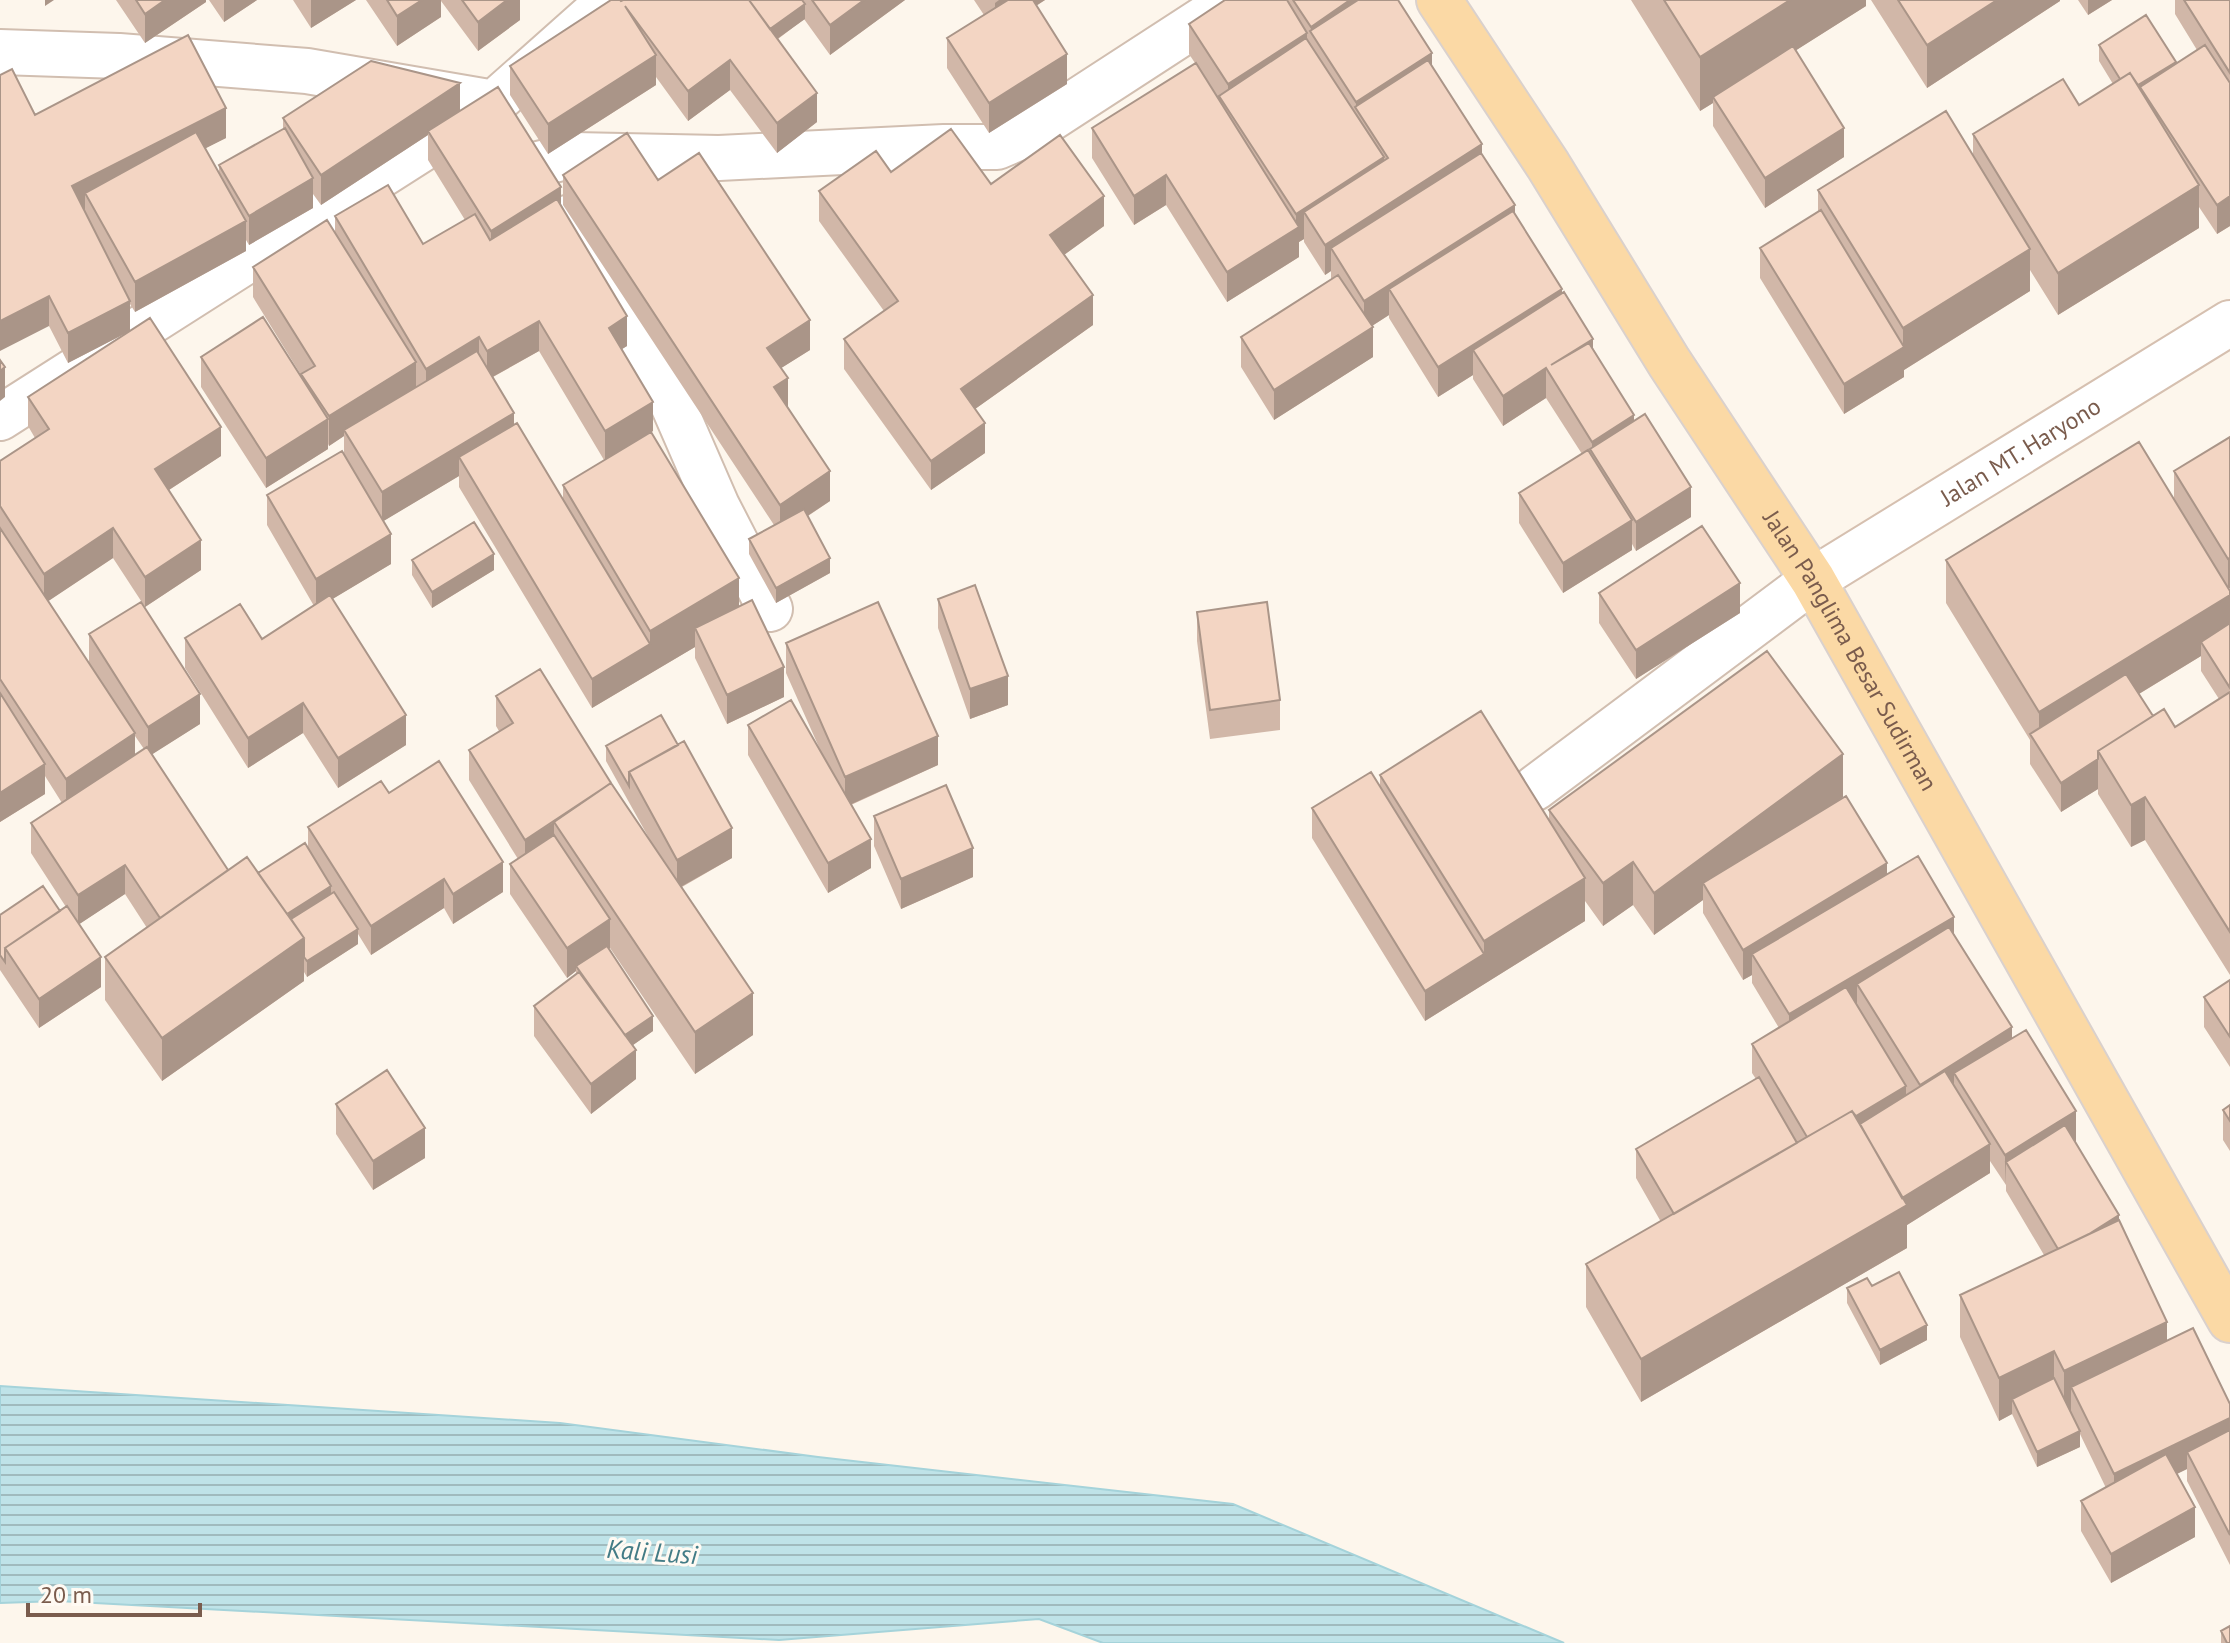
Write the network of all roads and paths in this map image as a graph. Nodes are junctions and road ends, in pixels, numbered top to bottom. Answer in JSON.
{"nodes":[{"id":1,"x":610,"y":0,"type":"edge"},
{"id":2,"x":1233,"y":0,"type":"edge"},
{"id":3,"x":1439,"y":0,"type":"edge"},
{"id":4,"x":0,"y":52,"type":"edge"},
{"id":5,"x":494,"y":103,"type":"junction"},
{"id":6,"x":534,"y":165,"type":"junction"},
{"id":7,"x":2230,"y":323,"type":"edge"},
{"id":8,"x":0,"y":418,"type":"edge"},
{"id":9,"x":1813,"y":580,"type":"junction"},
{"id":10,"x":770,"y":609,"type":"dead end"},
{"id":11,"x":1535,"y":788,"type":"dead end"},
{"id":12,"x":2230,"y":1320,"type":"edge"}],
"edges":[{"from":1,"to":5,"type":"street"},
{"from":2,"to":6,"type":"street"},
{"from":3,"to":9,"type":"main road","name":"Jalan Panglima Besar Sudirman"},
{"from":4,"to":5,"type":"street"},
{"from":5,"to":6,"type":"street"},
{"from":5,"to":8,"type":"street"},
{"from":6,"to":10,"type":"street"},
{"from":7,"to":9,"type":"street","name":"Jalan MT. Haryono"},
{"from":9,"to":11,"type":"street","name":"Jalan MT. Haryono"},
{"from":9,"to":12,"type":"main road","name":"Jalan Panglima Besar Sudirman"}]}
